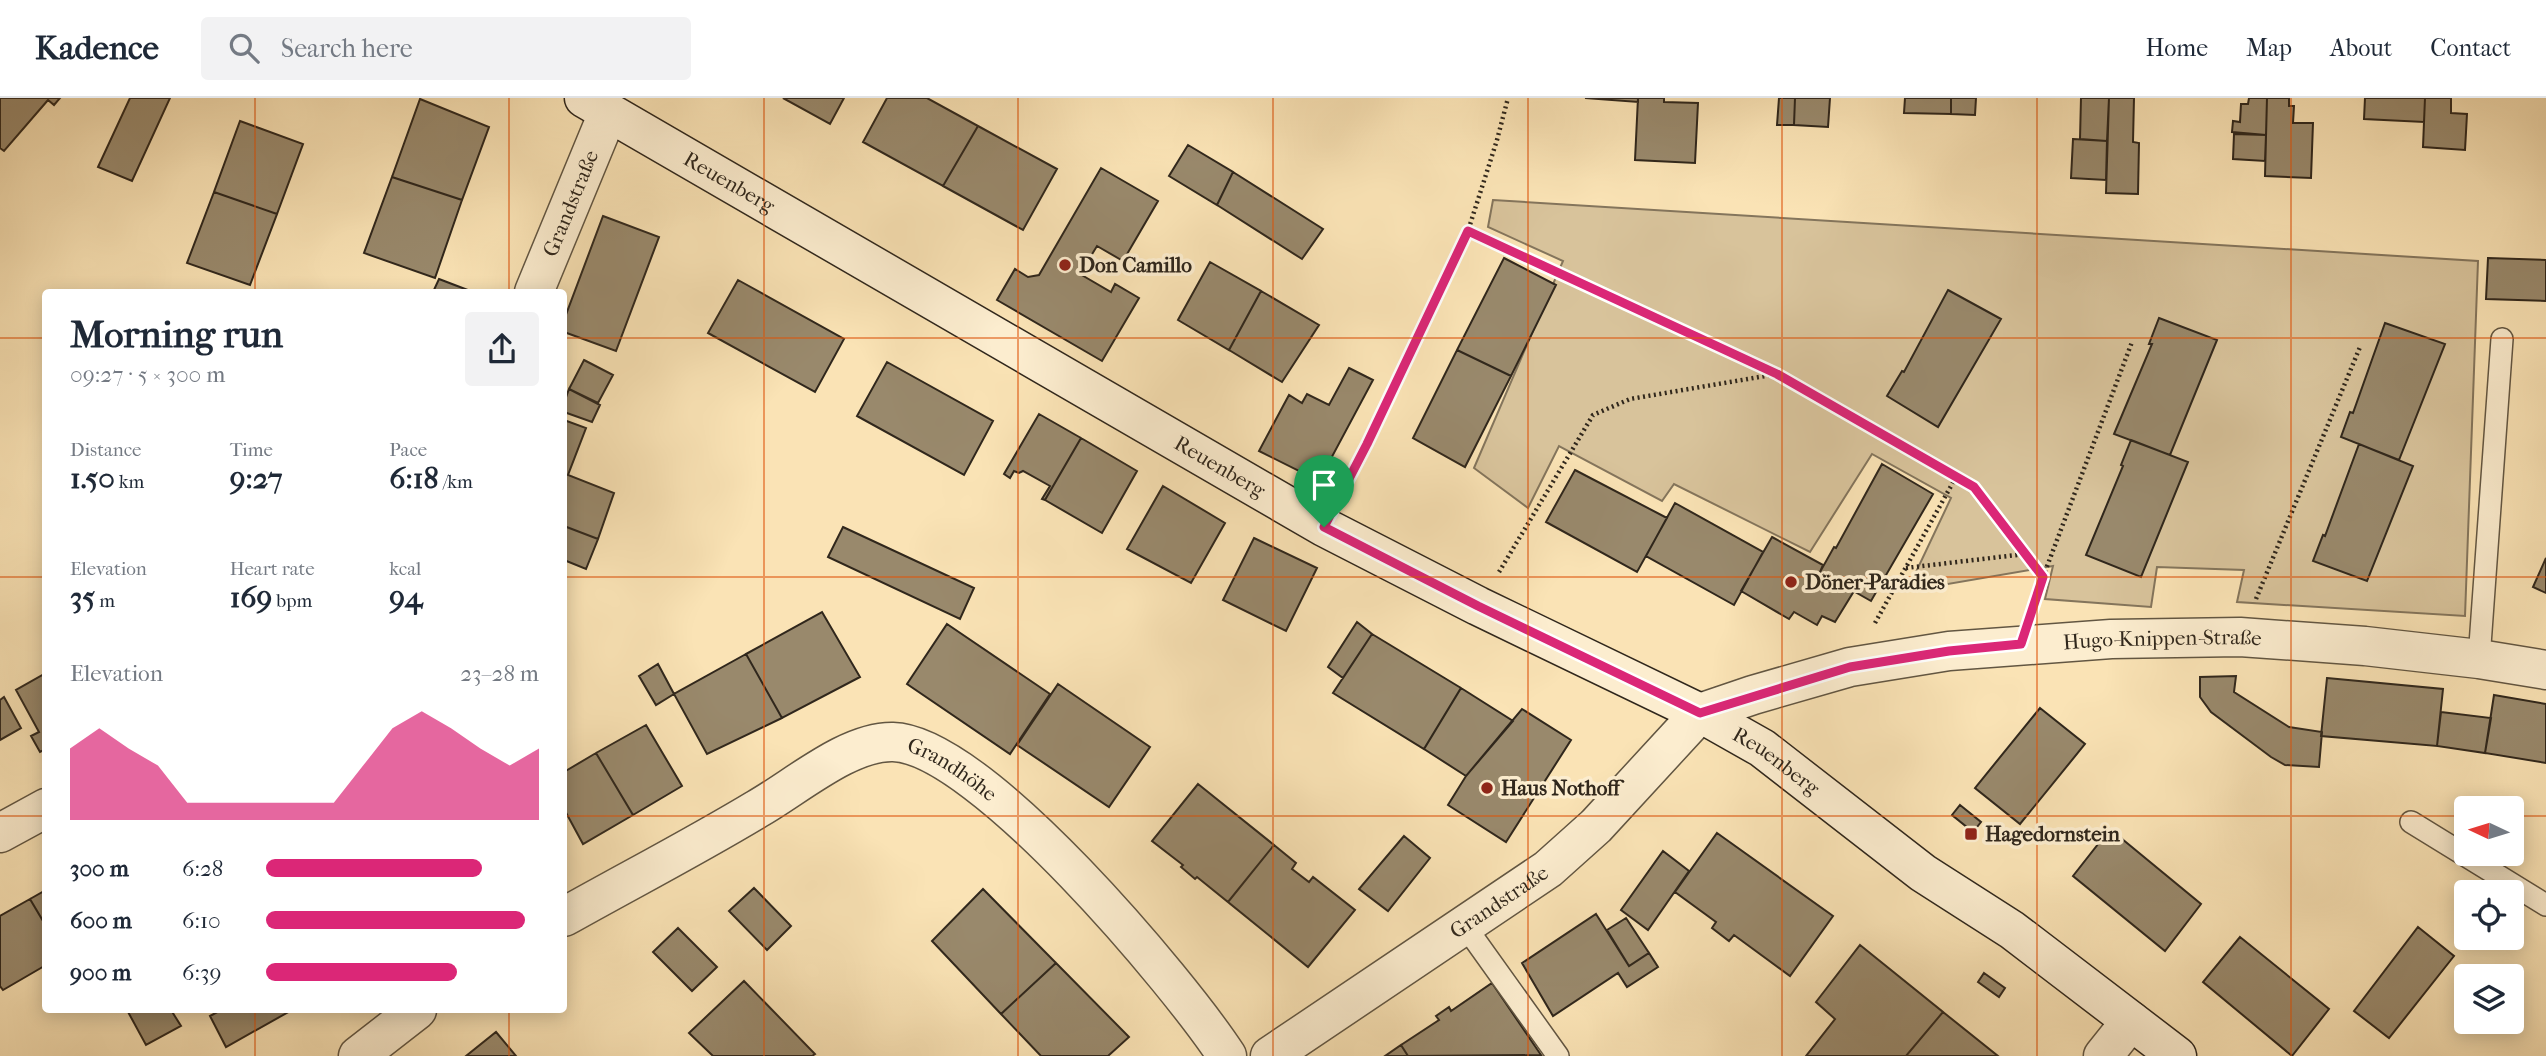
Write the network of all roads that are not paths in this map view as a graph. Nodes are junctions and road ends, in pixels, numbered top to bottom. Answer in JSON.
{"nodes":[{"id":1,"x":596,"y":105,"type":"edge"},
{"id":2,"x":535,"y":289,"type":"edge"},
{"id":3,"x":2502,"y":338,"type":"dead end"},
{"id":4,"x":2479,"y":659,"type":"junction"},
{"id":5,"x":2546,"y":670,"type":"edge"},
{"id":6,"x":1700,"y":713,"type":"junction"},
{"id":7,"x":42,"y":810,"type":"edge"},
{"id":8,"x":2411,"y":822,"type":"dead end"},
{"id":9,"x":0,"y":833,"type":"edge"},
{"id":10,"x":2546,"y":905,"type":"edge"},
{"id":11,"x":567,"y":915,"type":"edge"},
{"id":12,"x":1465,"y":926,"type":"junction"},
{"id":13,"x":413,"y":1013,"type":"edge"},
{"id":14,"x":2131,"y":1021,"type":"junction"},
{"id":15,"x":358,"y":1056,"type":"edge"},
{"id":16,"x":1227,"y":1056,"type":"edge"},
{"id":17,"x":1270,"y":1056,"type":"edge"},
{"id":18,"x":1558,"y":1056,"type":"edge"},
{"id":19,"x":2103,"y":1056,"type":"edge"},
{"id":20,"x":2177,"y":1056,"type":"edge"}],
"edges":[{"from":1,"to":2,"type":"street","name":"Grandstraße"},
{"from":1,"to":6,"type":"street","name":"Reuenberg"},
{"from":3,"to":4,"type":"lane"},
{"from":4,"to":5,"type":"street","name":"Hugo-Knippen-Straße"},
{"from":4,"to":6,"type":"street","name":"Hugo-Knippen-Straße"},
{"from":6,"to":12,"type":"street","name":"Grandstraße"},
{"from":6,"to":14,"type":"street","name":"Reuenberg"},
{"from":7,"to":9,"type":"street"},
{"from":8,"to":10,"type":"lane"},
{"from":11,"to":16,"type":"street","name":"Grandhöhe"},
{"from":12,"to":17,"type":"street","name":"Grandstraße"},
{"from":12,"to":18,"type":"lane"},
{"from":13,"to":15,"type":"street"},
{"from":14,"to":19,"type":"street"},
{"from":14,"to":20,"type":"street","name":"Reuenberg"}]}
